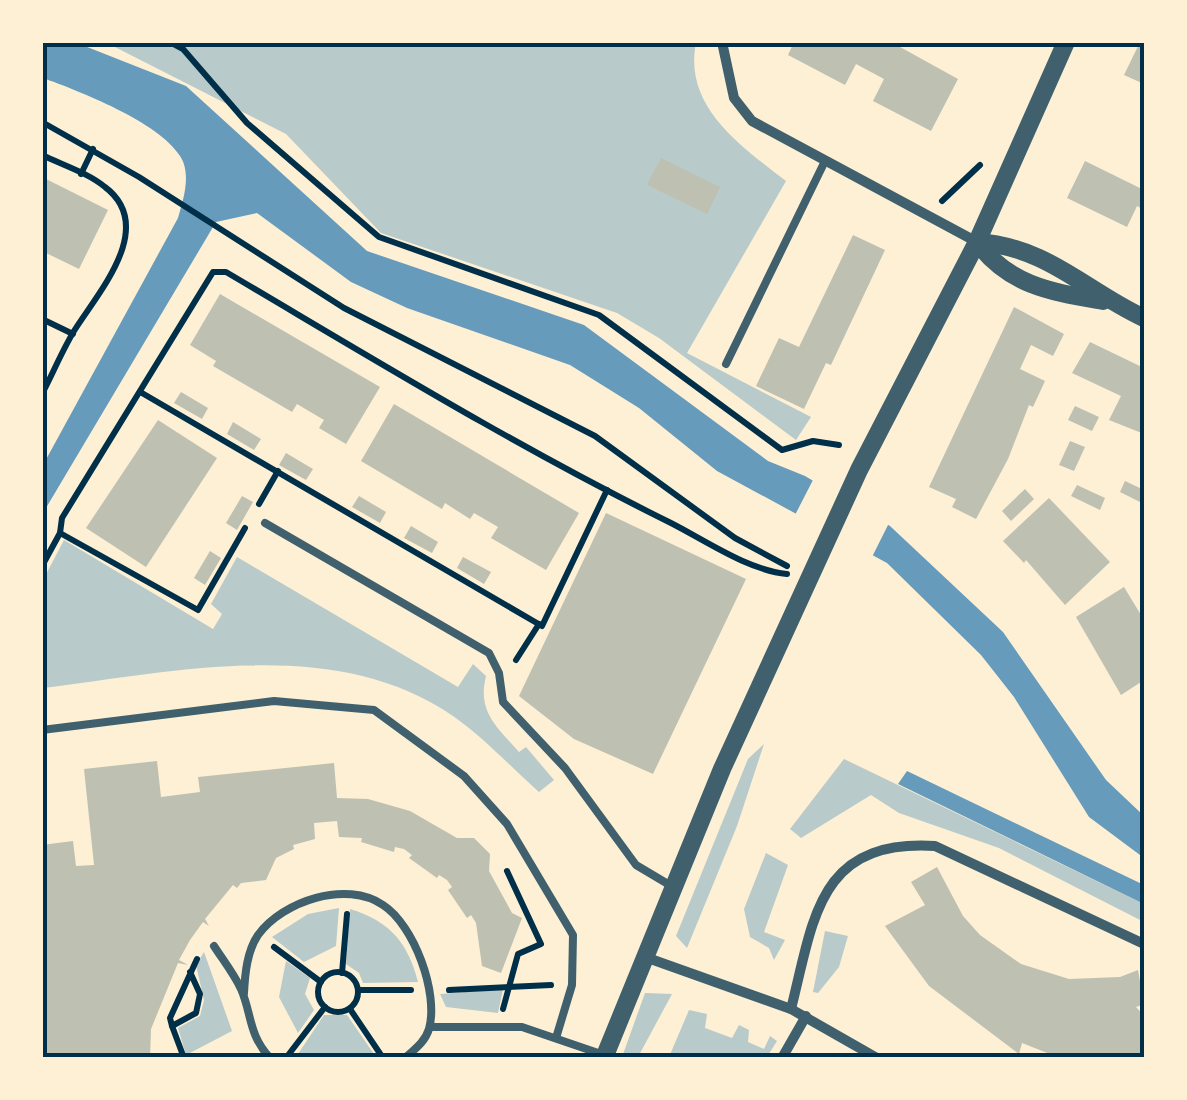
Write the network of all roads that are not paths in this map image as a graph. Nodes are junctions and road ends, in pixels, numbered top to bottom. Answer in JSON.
{"nodes":[{"id":1,"x":722,"y":42,"type":"edge"},
{"id":2,"x":1066,"y":42,"type":"edge"},
{"id":3,"x":825,"y":161,"type":"junction"},
{"id":4,"x":978,"y":242,"type":"junction"},
{"id":5,"x":1108,"y":302,"type":"junction"},
{"id":6,"x":1144,"y":318,"type":"edge"},
{"id":7,"x":726,"y":364,"type":"dead end"},
{"id":8,"x":265,"y":523,"type":"dead end"},
{"id":9,"x":42,"y":730,"type":"edge"},
{"id":10,"x":673,"y":888,"type":"junction"},
{"id":11,"x":1144,"y":944,"type":"edge"},
{"id":12,"x":214,"y":946,"type":"dead end"},
{"id":13,"x":642,"y":956,"type":"junction"},
{"id":14,"x":244,"y":993,"type":"junction"},
{"id":15,"x":791,"y":1010,"type":"junction"},
{"id":16,"x":806,"y":1016,"type":"junction"},
{"id":17,"x":430,"y":1027,"type":"junction"},
{"id":18,"x":556,"y":1038,"type":"junction"},
{"id":19,"x":604,"y":1056,"type":"edge"},
{"id":20,"x":270,"y":1058,"type":"edge"},
{"id":21,"x":405,"y":1058,"type":"edge"},
{"id":22,"x":782,"y":1058,"type":"edge"},
{"id":23,"x":877,"y":1058,"type":"edge"}],
"edges":[{"from":1,"to":3,"type":"street"},
{"from":2,"to":4,"type":"street"},
{"from":3,"to":4,"type":"street"},
{"from":3,"to":7,"type":"lane"},
{"from":4,"to":5,"type":"street"},
{"from":4,"to":5,"type":"street"},
{"from":4,"to":10,"type":"street"},
{"from":5,"to":6,"type":"street"},
{"from":8,"to":10,"type":"lane"},
{"from":9,"to":18,"type":"lane"},
{"from":10,"to":13,"type":"street"},
{"from":11,"to":15,"type":"street"},
{"from":12,"to":14,"type":"lane"},
{"from":13,"to":15,"type":"street"},
{"from":13,"to":19,"type":"street"},
{"from":14,"to":17,"type":"lane"},
{"from":14,"to":20,"type":"lane"},
{"from":15,"to":16,"type":"street"},
{"from":16,"to":22,"type":"street"},
{"from":16,"to":23,"type":"street"},
{"from":17,"to":18,"type":"lane"},
{"from":17,"to":21,"type":"lane"},
{"from":18,"to":19,"type":"lane"}]}
